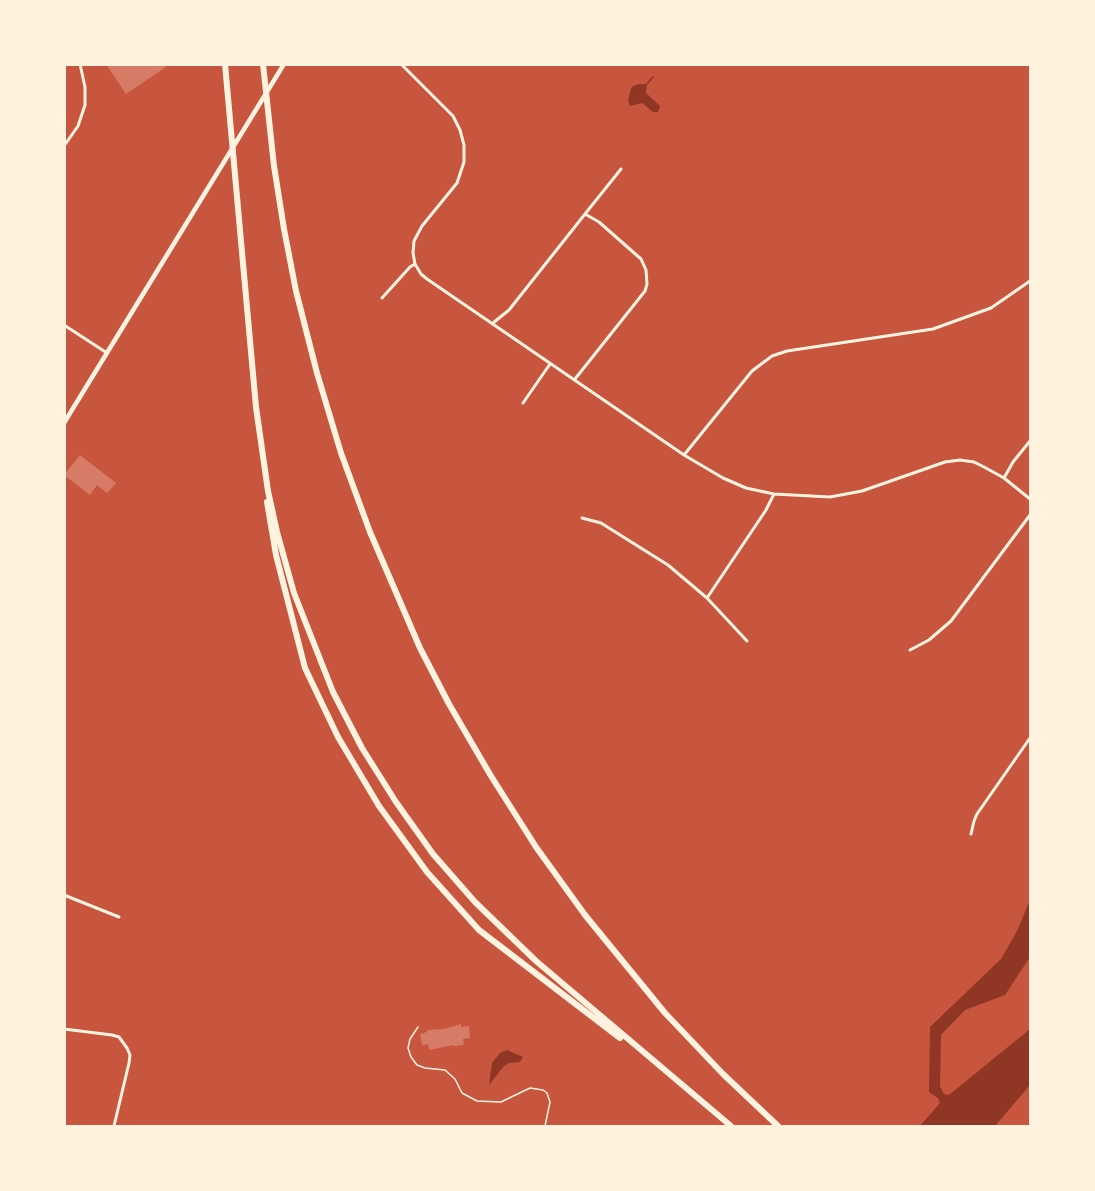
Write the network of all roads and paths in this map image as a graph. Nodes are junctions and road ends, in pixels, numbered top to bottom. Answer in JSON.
{"nodes":[{"id":1,"x":80,"y":64,"type":"edge"},
{"id":2,"x":225,"y":64,"type":"edge"},
{"id":3,"x":263,"y":64,"type":"edge"},
{"id":4,"x":401,"y":64,"type":"edge"},
{"id":5,"x":283,"y":67,"type":"edge"},
{"id":6,"x":64,"y":146,"type":"edge"},
{"id":7,"x":621,"y":169,"type":"dead end"},
{"id":8,"x":585,"y":214,"type":"junction"},
{"id":9,"x":416,"y":264,"type":"junction"},
{"id":10,"x":1030,"y":280,"type":"edge"},
{"id":11,"x":382,"y":298,"type":"dead end"},
{"id":12,"x":493,"y":323,"type":"junction"},
{"id":13,"x":64,"y":325,"type":"edge"},
{"id":14,"x":108,"y":354,"type":"junction"},
{"id":15,"x":550,"y":364,"type":"junction"},
{"id":16,"x":574,"y":379,"type":"junction"},
{"id":17,"x":523,"y":403,"type":"dead end"},
{"id":18,"x":64,"y":423,"type":"edge"},
{"id":19,"x":1030,"y":441,"type":"edge"},
{"id":20,"x":684,"y":455,"type":"junction"},
{"id":21,"x":264,"y":470,"type":"junction"},
{"id":22,"x":1004,"y":478,"type":"junction"},
{"id":23,"x":774,"y":494,"type":"junction"},
{"id":24,"x":1030,"y":499,"type":"edge"},
{"id":25,"x":1030,"y":515,"type":"edge"},
{"id":26,"x":582,"y":518,"type":"dead end"},
{"id":27,"x":707,"y":598,"type":"junction"},
{"id":28,"x":747,"y":641,"type":"dead end"},
{"id":29,"x":910,"y":650,"type":"dead end"},
{"id":30,"x":1030,"y":738,"type":"edge"},
{"id":31,"x":971,"y":834,"type":"dead end"},
{"id":32,"x":64,"y":895,"type":"edge"},
{"id":33,"x":119,"y":917,"type":"dead end"},
{"id":34,"x":418,"y":1027,"type":"dead end"},
{"id":35,"x":64,"y":1029,"type":"edge"},
{"id":36,"x":664,"y":1070,"type":"junction"},
{"id":37,"x":114,"y":1126,"type":"edge"},
{"id":38,"x":545,"y":1126,"type":"edge"},
{"id":39,"x":731,"y":1126,"type":"edge"},
{"id":40,"x":778,"y":1126,"type":"edge"}],
"edges":[{"from":1,"to":6,"type":"street"},
{"from":2,"to":21,"type":"highway"},
{"from":3,"to":40,"type":"highway"},
{"from":4,"to":9,"type":"street"},
{"from":5,"to":14,"type":"main road"},
{"from":7,"to":8,"type":"street"},
{"from":8,"to":12,"type":"street"},
{"from":8,"to":16,"type":"street"},
{"from":9,"to":11,"type":"street"},
{"from":9,"to":12,"type":"street"},
{"from":10,"to":20,"type":"street"},
{"from":12,"to":15,"type":"street"},
{"from":13,"to":14,"type":"street"},
{"from":14,"to":18,"type":"main road"},
{"from":15,"to":16,"type":"street"},
{"from":15,"to":17,"type":"street"},
{"from":16,"to":20,"type":"street"},
{"from":19,"to":22,"type":"street"},
{"from":20,"to":23,"type":"street"},
{"from":21,"to":36,"type":"highway"},
{"from":21,"to":36,"type":"highway"},
{"from":22,"to":23,"type":"street"},
{"from":22,"to":24,"type":"street"},
{"from":23,"to":27,"type":"street"},
{"from":25,"to":29,"type":"street"},
{"from":26,"to":27,"type":"street"},
{"from":27,"to":28,"type":"street"},
{"from":30,"to":31,"type":"street"},
{"from":32,"to":33,"type":"street"},
{"from":34,"to":38,"type":"path"},
{"from":35,"to":37,"type":"street"},
{"from":36,"to":39,"type":"highway"}]}
